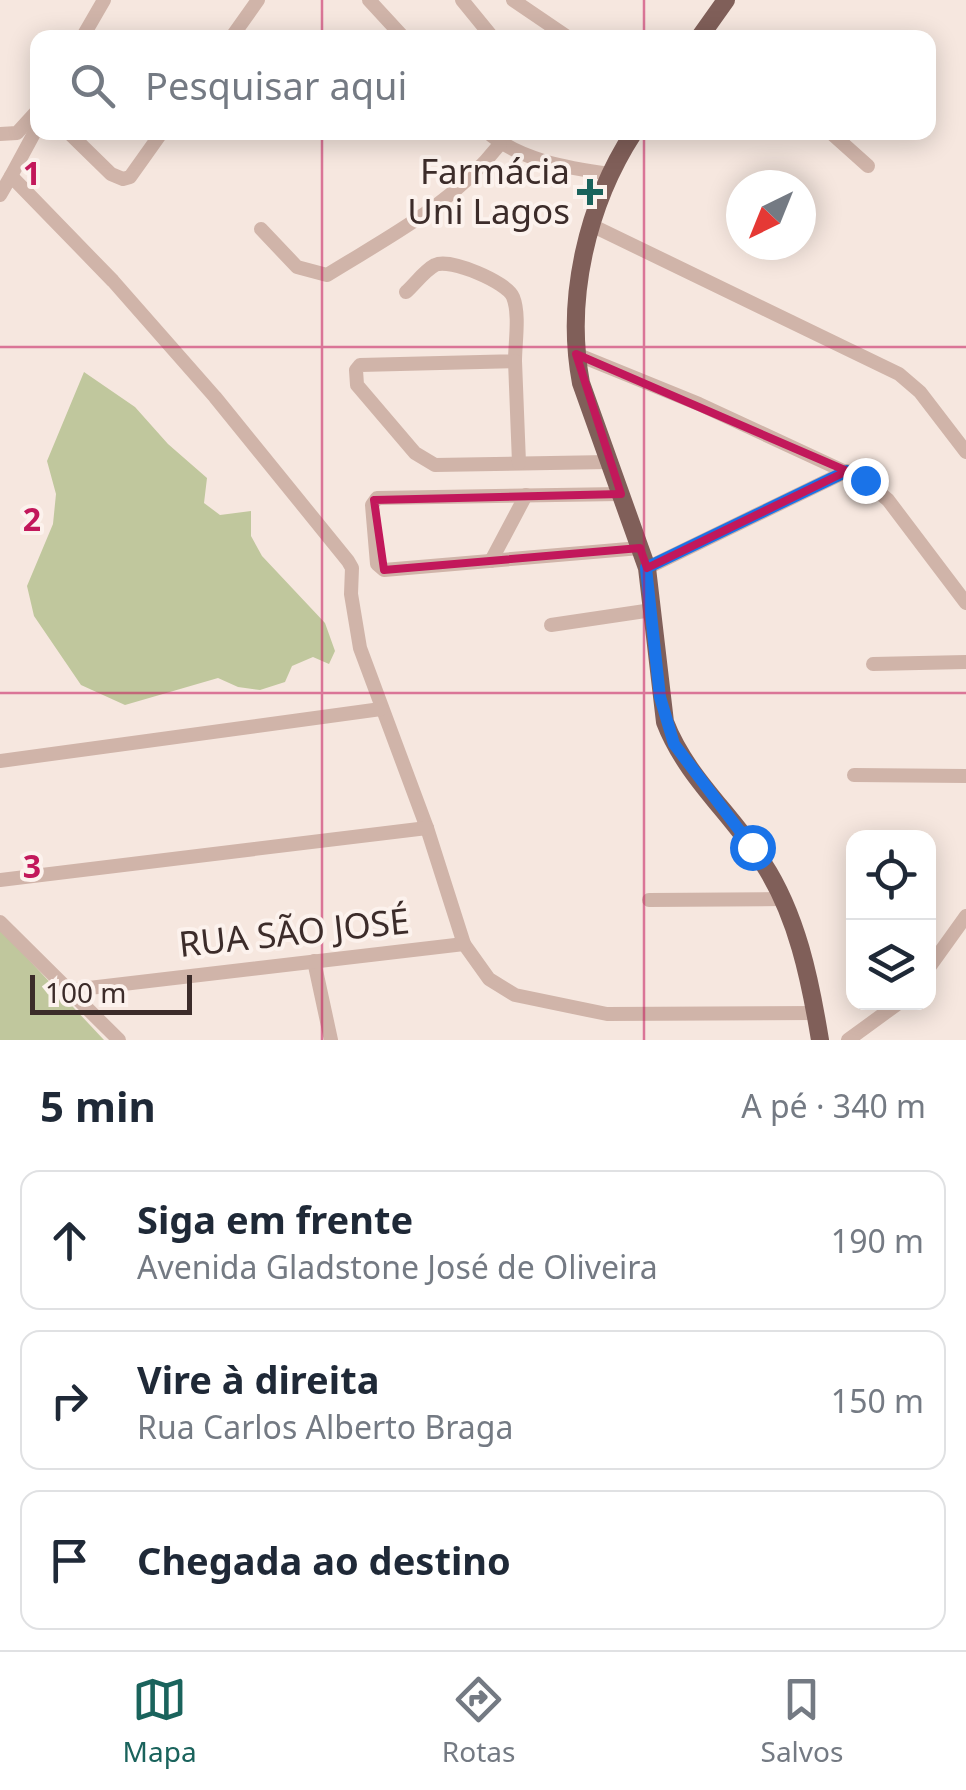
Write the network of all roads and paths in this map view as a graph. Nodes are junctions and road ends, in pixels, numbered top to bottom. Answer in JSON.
{"nodes":[{"id":1,"x":104,"y":0,"type":"edge"},
{"id":2,"x":258,"y":0,"type":"edge"},
{"id":3,"x":369,"y":0,"type":"edge"},
{"id":4,"x":462,"y":0,"type":"edge"},
{"id":5,"x":513,"y":0,"type":"edge"},
{"id":6,"x":725,"y":0,"type":"edge"},
{"id":7,"x":87,"y":30,"type":"edge"},
{"id":8,"x":237,"y":30,"type":"edge"},
{"id":9,"x":397,"y":30,"type":"edge"},
{"id":10,"x":486,"y":30,"type":"edge"},
{"id":11,"x":557,"y":30,"type":"edge"},
{"id":12,"x":711,"y":30,"type":"edge"},
{"id":13,"x":30,"y":119,"type":"edge"},
{"id":14,"x":0,"y":134,"type":"edge"},
{"id":15,"x":30,"y":140,"type":"edge"},
{"id":16,"x":76,"y":140,"type":"edge"},
{"id":17,"x":156,"y":140,"type":"edge"},
{"id":18,"x":496,"y":140,"type":"edge"},
{"id":19,"x":629,"y":140,"type":"edge"},
{"id":20,"x":839,"y":140,"type":"edge"},
{"id":21,"x":500,"y":144,"type":"junction"},
{"id":22,"x":868,"y":166,"type":"dead end"},
{"id":23,"x":610,"y":174,"type":"junction"},
{"id":24,"x":11,"y":176,"type":"junction"},
{"id":25,"x":0,"y":195,"type":"edge"},
{"id":26,"x":591,"y":225,"type":"junction"},
{"id":27,"x":261,"y":229,"type":"dead end"},
{"id":28,"x":406,"y":292,"type":"dead end"},
{"id":29,"x":576,"y":354,"type":"junction"},
{"id":30,"x":516,"y":361,"type":"junction"},
{"id":31,"x":966,"y":452,"type":"edge"},
{"id":32,"x":608,"y":462,"type":"junction"},
{"id":33,"x":519,"y":464,"type":"junction"},
{"id":34,"x":847,"y":471,"type":"junction"},
{"id":35,"x":620,"y":494,"type":"junction"},
{"id":36,"x":526,"y":495,"type":"junction"},
{"id":37,"x":640,"y":548,"type":"junction"},
{"id":38,"x":491,"y":561,"type":"junction"},
{"id":39,"x":646,"y":568,"type":"junction"},
{"id":40,"x":964,"y":596,"type":"edge"},
{"id":41,"x":652,"y":610,"type":"junction"},
{"id":42,"x":550,"y":625,"type":"dead end"},
{"id":43,"x":966,"y":662,"type":"edge"},
{"id":44,"x":873,"y":664,"type":"dead end"},
{"id":45,"x":381,"y":709,"type":"junction"},
{"id":46,"x":0,"y":761,"type":"edge"},
{"id":47,"x":854,"y":775,"type":"dead end"},
{"id":48,"x":966,"y":776,"type":"edge"},
{"id":49,"x":426,"y":828,"type":"junction"},
{"id":50,"x":0,"y":880,"type":"edge"},
{"id":51,"x":649,"y":900,"type":"dead end"},
{"id":52,"x":783,"y":900,"type":"junction"},
{"id":53,"x":966,"y":916,"type":"edge"},
{"id":54,"x":0,"y":922,"type":"edge"},
{"id":55,"x":464,"y":944,"type":"junction"},
{"id":56,"x":936,"y":959,"type":"edge"},
{"id":57,"x":314,"y":960,"type":"junction"},
{"id":58,"x":72,"y":990,"type":"junction"},
{"id":59,"x":889,"y":1010,"type":"edge"},
{"id":60,"x":816,"y":1013,"type":"junction"},
{"id":61,"x":119,"y":1040,"type":"edge"},
{"id":62,"x":331,"y":1040,"type":"edge"},
{"id":63,"x":820,"y":1040,"type":"edge"},
{"id":64,"x":848,"y":1040,"type":"edge"}],
"edges":[{"from":1,"to":7,"type":"street"},
{"from":2,"to":8,"type":"street"},
{"from":3,"to":9,"type":"street"},
{"from":4,"to":10,"type":"street"},
{"from":5,"to":11,"type":"street"},
{"from":6,"to":12,"type":"main road"},
{"from":13,"to":14,"type":"street"},
{"from":15,"to":24,"type":"street"},
{"from":16,"to":17,"type":"street"},
{"from":18,"to":21,"type":"street"},
{"from":19,"to":23,"type":"main road"},
{"from":20,"to":22,"type":"street"},
{"from":21,"to":23,"type":"street"},
{"from":21,"to":27,"type":"street"},
{"from":23,"to":26,"type":"main road"},
{"from":24,"to":25,"type":"street"},
{"from":24,"to":45,"type":"street"},
{"from":26,"to":29,"type":"main road"},
{"from":26,"to":31,"type":"street"},
{"from":28,"to":30,"type":"street"},
{"from":29,"to":32,"type":"main road"},
{"from":29,"to":34,"type":"street"},
{"from":30,"to":33,"type":"street"},
{"from":30,"to":33,"type":"street"},
{"from":32,"to":33,"type":"street"},
{"from":32,"to":35,"type":"main road"},
{"from":34,"to":39,"type":"street"},
{"from":34,"to":40,"type":"street"},
{"from":35,"to":36,"type":"street"},
{"from":35,"to":37,"type":"main road"},
{"from":36,"to":38,"type":"street"},
{"from":36,"to":38,"type":"street"},
{"from":37,"to":38,"type":"street"},
{"from":37,"to":39,"type":"main road"},
{"from":39,"to":41,"type":"main road"},
{"from":41,"to":42,"type":"street"},
{"from":41,"to":52,"type":"main road"},
{"from":43,"to":44,"type":"street"},
{"from":45,"to":46,"type":"street"},
{"from":45,"to":49,"type":"street"},
{"from":47,"to":48,"type":"street"},
{"from":49,"to":50,"type":"street"},
{"from":49,"to":55,"type":"street"},
{"from":51,"to":52,"type":"street"},
{"from":52,"to":60,"type":"main road"},
{"from":53,"to":56,"type":"street"},
{"from":54,"to":58,"type":"street"},
{"from":55,"to":57,"type":"street","name":"RUA SÃO JOSÉ"},
{"from":55,"to":60,"type":"street"},
{"from":57,"to":58,"type":"street","name":"RUA SÃO JOSÉ"},
{"from":57,"to":62,"type":"street"},
{"from":58,"to":61,"type":"street"},
{"from":59,"to":64,"type":"street"},
{"from":60,"to":63,"type":"main road"}]}
